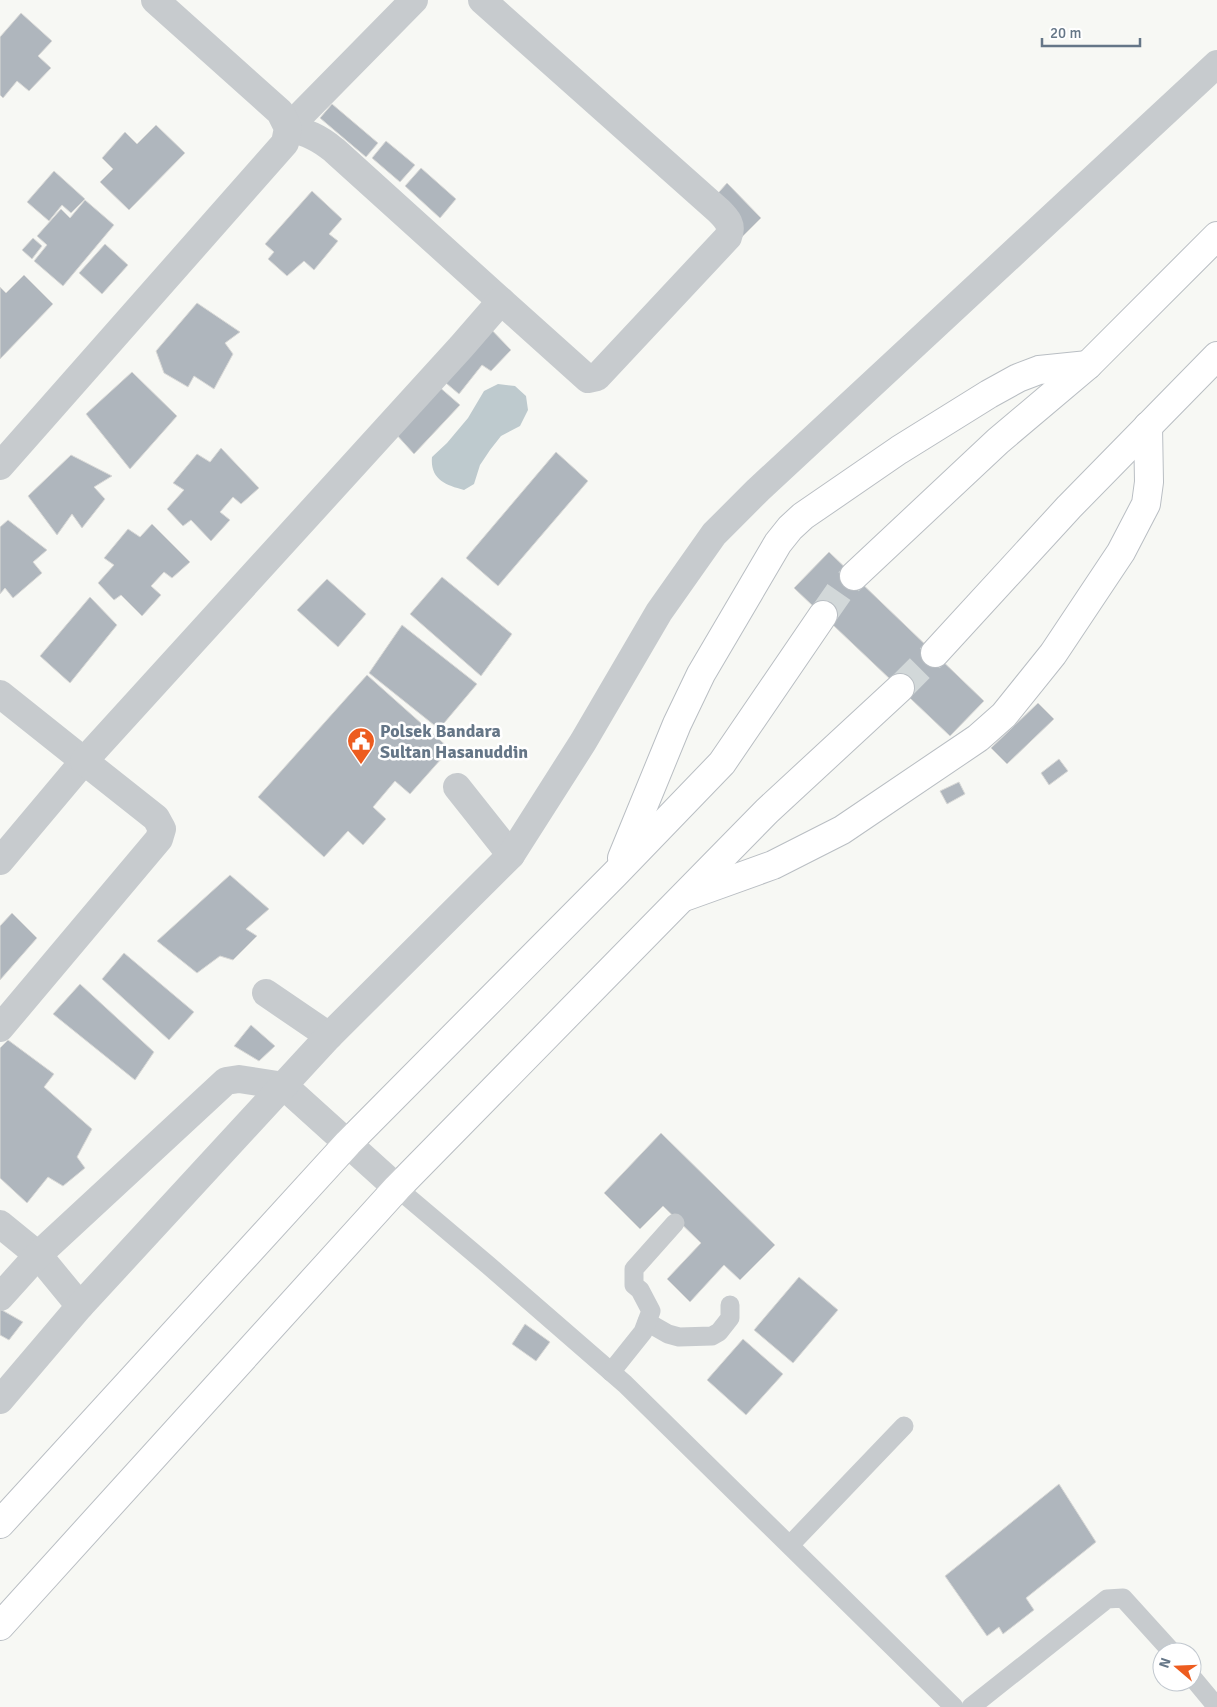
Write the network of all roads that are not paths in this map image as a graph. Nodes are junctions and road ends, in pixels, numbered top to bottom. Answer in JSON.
{"nodes":[{"id":1,"x":155,"y":0,"type":"edge"},
{"id":2,"x":414,"y":0,"type":"edge"},
{"id":3,"x":482,"y":0,"type":"edge"},
{"id":4,"x":1217,"y":64,"type":"edge"},
{"id":5,"x":288,"y":128,"type":"junction"},
{"id":6,"x":1217,"y":236,"type":"edge"},
{"id":7,"x":501,"y":301,"type":"junction"},
{"id":8,"x":1217,"y":356,"type":"edge"},
{"id":9,"x":1088,"y":366,"type":"junction"},
{"id":10,"x":1148,"y":426,"type":"junction"},
{"id":11,"x":0,"y":466,"type":"edge"},
{"id":12,"x":854,"y":576,"type":"tunnel mouth"},
{"id":13,"x":823,"y":615,"type":"tunnel mouth"},
{"id":14,"x":934,"y":653,"type":"tunnel mouth"},
{"id":15,"x":900,"y":688,"type":"tunnel mouth"},
{"id":16,"x":0,"y":694,"type":"edge"},
{"id":17,"x":84,"y":761,"type":"junction"},
{"id":18,"x":457,"y":787,"type":"dead end"},
{"id":19,"x":511,"y":855,"type":"junction"},
{"id":20,"x":0,"y":861,"type":"edge"},
{"id":21,"x":615,"y":874,"type":"junction"},
{"id":22,"x":682,"y":898,"type":"junction"},
{"id":23,"x":266,"y":993,"type":"dead end"},
{"id":24,"x":0,"y":1028,"type":"edge"},
{"id":25,"x":329,"y":1036,"type":"junction"},
{"id":26,"x":284,"y":1086,"type":"junction"},
{"id":27,"x":348,"y":1143,"type":"junction"},
{"id":28,"x":397,"y":1188,"type":"junction"},
{"id":29,"x":675,"y":1223,"type":"dead end"},
{"id":30,"x":0,"y":1224,"type":"edge"},
{"id":31,"x":38,"y":1255,"type":"junction"},
{"id":32,"x":0,"y":1297,"type":"edge"},
{"id":33,"x":730,"y":1305,"type":"dead end"},
{"id":34,"x":80,"y":1306,"type":"junction"},
{"id":35,"x":647,"y":1322,"type":"junction"},
{"id":36,"x":611,"y":1372,"type":"junction"},
{"id":37,"x":0,"y":1400,"type":"edge"},
{"id":38,"x":904,"y":1426,"type":"dead end"},
{"id":39,"x":0,"y":1524,"type":"edge"},
{"id":40,"x":790,"y":1545,"type":"junction"},
{"id":41,"x":0,"y":1626,"type":"edge"},
{"id":42,"x":1163,"y":1642,"type":"edge"},
{"id":43,"x":1202,"y":1689,"type":"edge"},
{"id":44,"x":954,"y":1707,"type":"edge"},
{"id":45,"x":971,"y":1707,"type":"edge"},
{"id":46,"x":1217,"y":1707,"type":"edge"}],
"edges":[{"from":1,"to":5,"type":"street"},
{"from":2,"to":5,"type":"street"},
{"from":3,"to":7,"type":"street"},
{"from":4,"to":19,"type":"street"},
{"from":5,"to":7,"type":"street"},
{"from":5,"to":11,"type":"street"},
{"from":6,"to":9,"type":"main road"},
{"from":7,"to":17,"type":"street"},
{"from":8,"to":10,"type":"main road"},
{"from":9,"to":12,"type":"main road"},
{"from":9,"to":21,"type":"main road"},
{"from":10,"to":14,"type":"main road"},
{"from":10,"to":22,"type":"main road"},
{"from":13,"to":21,"type":"main road"},
{"from":15,"to":22,"type":"main road"},
{"from":16,"to":17,"type":"street"},
{"from":17,"to":20,"type":"street"},
{"from":17,"to":24,"type":"street"},
{"from":18,"to":19,"type":"street"},
{"from":19,"to":25,"type":"street"},
{"from":21,"to":27,"type":"main road"},
{"from":22,"to":28,"type":"main road"},
{"from":23,"to":25,"type":"street"},
{"from":25,"to":26,"type":"street"},
{"from":26,"to":27,"type":"street"},
{"from":26,"to":31,"type":"street"},
{"from":26,"to":34,"type":"street"},
{"from":27,"to":28,"type":"street"},
{"from":27,"to":39,"type":"main road"},
{"from":28,"to":36,"type":"lane"},
{"from":28,"to":41,"type":"main road"},
{"from":29,"to":35,"type":"lane"},
{"from":30,"to":31,"type":"street"},
{"from":31,"to":32,"type":"street"},
{"from":31,"to":34,"type":"street"},
{"from":33,"to":35,"type":"lane"},
{"from":34,"to":37,"type":"street"},
{"from":35,"to":36,"type":"lane"},
{"from":36,"to":40,"type":"lane"},
{"from":38,"to":40,"type":"lane"},
{"from":40,"to":44,"type":"lane"},
{"from":42,"to":45,"type":"lane"},
{"from":43,"to":46,"type":"lane"}]}
